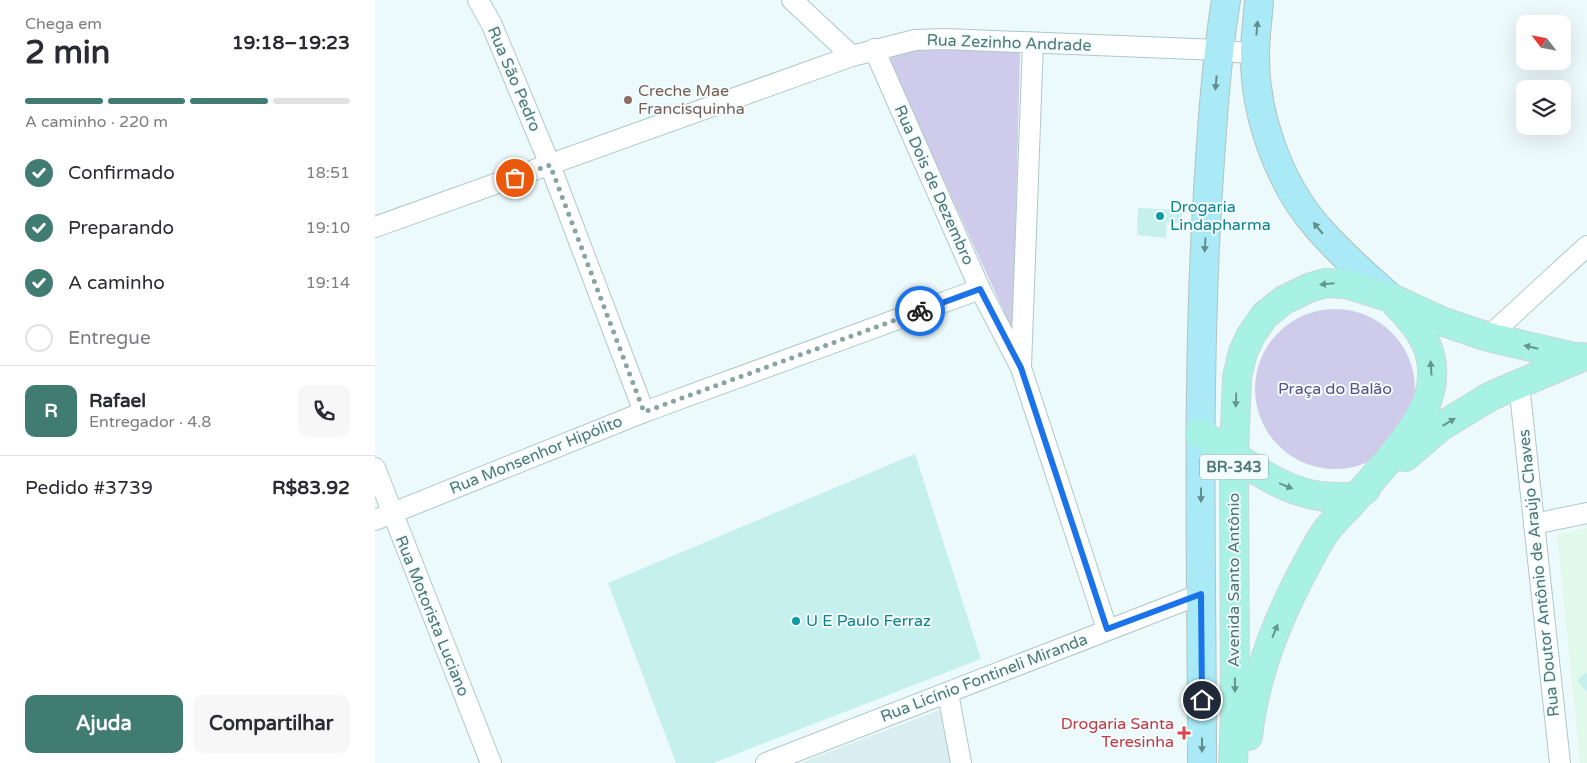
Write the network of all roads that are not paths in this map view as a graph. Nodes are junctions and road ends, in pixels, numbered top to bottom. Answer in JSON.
{"nodes":[{"id":1,"x":478,"y":0,"type":"edge"},
{"id":2,"x":792,"y":0,"type":"edge"},
{"id":3,"x":1226,"y":0,"type":"edge"},
{"id":4,"x":1259,"y":0,"type":"edge"},
{"id":5,"x":1033,"y":44,"type":"junction"},
{"id":6,"x":874,"y":49,"type":"junction"},
{"id":7,"x":1219,"y":50,"type":"junction"},
{"id":8,"x":1255,"y":54,"type":"junction"},
{"id":9,"x":853,"y":56,"type":"junction"},
{"id":10,"x":550,"y":165,"type":"junction"},
{"id":11,"x":375,"y":228,"type":"edge"},
{"id":12,"x":1587,"y":246,"type":"edge"},
{"id":13,"x":980,"y":289,"type":"junction"},
{"id":14,"x":1391,"y":298,"type":"junction"},
{"id":15,"x":1489,"y":337,"type":"junction"},
{"id":16,"x":1583,"y":357,"type":"edge"},
{"id":17,"x":1021,"y":368,"type":"junction"},
{"id":18,"x":1519,"y":384,"type":"junction"},
{"id":19,"x":644,"y":412,"type":"junction"},
{"id":20,"x":1201,"y":433,"type":"junction"},
{"id":21,"x":1234,"y":454,"type":"junction"},
{"id":22,"x":375,"y":468,"type":"edge"},
{"id":23,"x":1357,"y":497,"type":"junction"},
{"id":24,"x":1587,"y":513,"type":"edge"},
{"id":25,"x":383,"y":517,"type":"edge"},
{"id":26,"x":1534,"y":524,"type":"junction"},
{"id":27,"x":1201,"y":594,"type":"junction"},
{"id":28,"x":1107,"y":629,"type":"junction"},
{"id":29,"x":947,"y":693,"type":"junction"},
{"id":30,"x":491,"y":763,"type":"edge"},
{"id":31,"x":766,"y":763,"type":"edge"},
{"id":32,"x":961,"y":763,"type":"edge"},
{"id":33,"x":1202,"y":763,"type":"edge"},
{"id":34,"x":1233,"y":763,"type":"edge"},
{"id":35,"x":1245,"y":763,"type":"edge"},
{"id":36,"x":1560,"y":763,"type":"edge"}],
"edges":[{"from":1,"to":10,"type":"street","name":"Rua São Pedro"},
{"from":2,"to":9,"type":"street"},
{"from":3,"to":7,"type":"main road","name":"Avenida Santo Antônio"},
{"from":8,"to":4,"type":"main road","one_way":true},
{"from":5,"to":6,"type":"street","name":"Rua Zezinho Andrade"},
{"from":5,"to":7,"type":"street","name":"Rua Zezinho Andrade"},
{"from":5,"to":17,"type":"street"},
{"from":6,"to":9,"type":"street","name":"Rua Zezinho Andrade"},
{"from":6,"to":13,"type":"street","name":"Rua Dois de Dezembro"},
{"from":7,"to":8,"type":"street","name":"Rua Zezinho Andrade"},
{"from":7,"to":20,"type":"main road","name":"Avenida Santo Antônio","one_way":true},
{"from":14,"to":8,"type":"main road","one_way":true},
{"from":9,"to":10,"type":"street","name":"Rua Zezinho Andrade"},
{"from":10,"to":11,"type":"street","name":"Rua Zezinho Andrade"},
{"from":10,"to":19,"type":"street","name":"Rua São Pedro"},
{"from":12,"to":15,"type":"street"},
{"from":13,"to":17,"type":"street","name":"Rua Dois de Dezembro"},
{"from":13,"to":19,"type":"street","name":"Rua Monsenhor Hipólito"},
{"from":14,"to":15,"type":"highway","number":"BR-343"},
{"from":14,"to":21,"type":"highway","name":"Avenida Santo Antônio","number":"BR-343","one_way":true},
{"from":23,"to":14,"type":"highway","one_way":true},
{"from":16,"to":15,"type":"highway","number":"BR-343","one_way":true},
{"from":16,"to":18,"type":"highway"},
{"from":17,"to":28,"type":"street","name":"Rua Dois de Dezembro"},
{"from":23,"to":18,"type":"highway","one_way":true},
{"from":18,"to":26,"type":"street","name":"Rua Doutor Antônio de Araújo Chaves"},
{"from":19,"to":25,"type":"street","name":"Rua Monsenhor Hipólito"},
{"from":20,"to":21,"type":"highway"},
{"from":20,"to":27,"type":"main road","name":"Avenida Santo Antônio","one_way":true},
{"from":21,"to":23,"type":"highway","one_way":true},
{"from":21,"to":34,"type":"highway","name":"Avenida Santo Antônio","number":"BR-343","one_way":true},
{"from":22,"to":25,"type":"street","name":"Rua Motorista Luciano"},
{"from":35,"to":23,"type":"highway","name":"Avenida Santo Antônio","one_way":true},
{"from":24,"to":26,"type":"street"},
{"from":25,"to":30,"type":"street","name":"Rua Motorista Luciano"},
{"from":26,"to":36,"type":"street","name":"Rua Doutor Antônio de Araújo Chaves"},
{"from":27,"to":28,"type":"street","name":"Rua Licínio Fontineli Miranda"},
{"from":27,"to":33,"type":"main road","name":"Avenida Santo Antônio","one_way":true},
{"from":28,"to":29,"type":"street","name":"Rua Licínio Fontineli Miranda"},
{"from":29,"to":31,"type":"street","name":"Rua Licínio Fontineli Miranda"},
{"from":29,"to":32,"type":"street"}]}
